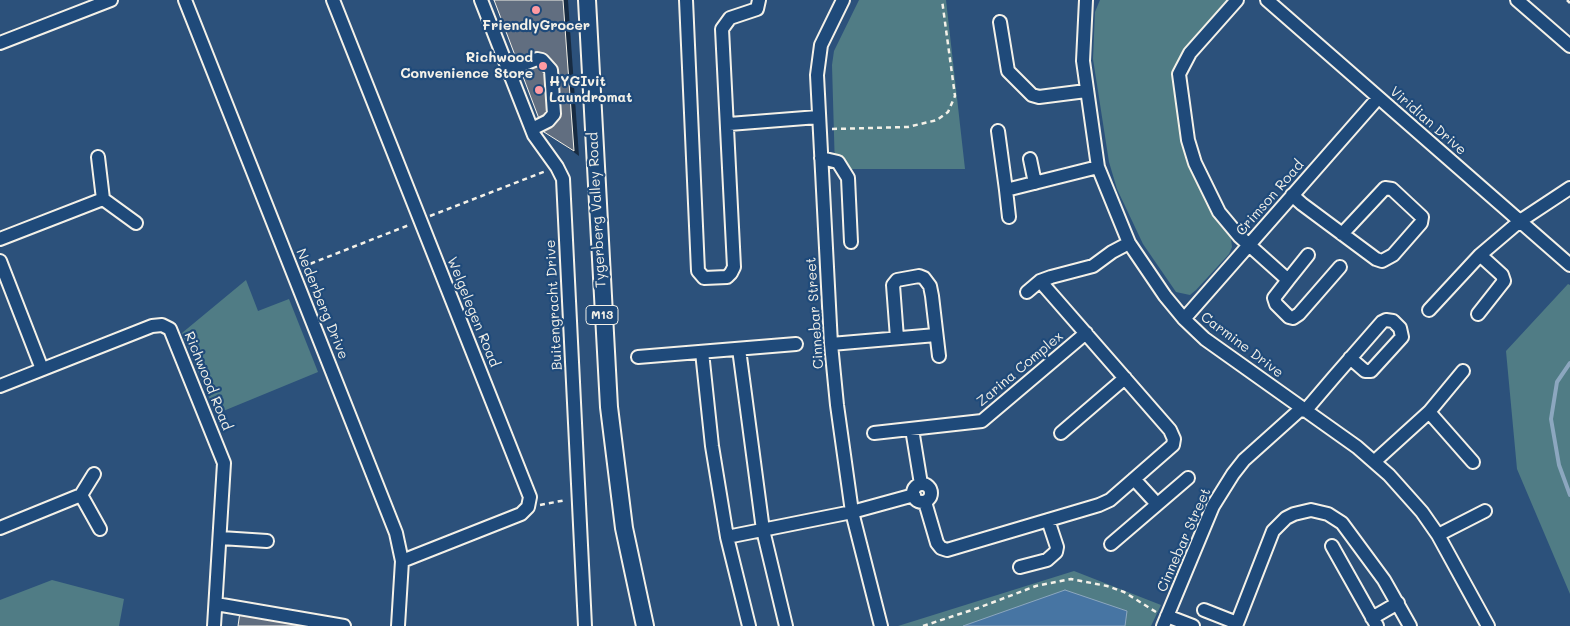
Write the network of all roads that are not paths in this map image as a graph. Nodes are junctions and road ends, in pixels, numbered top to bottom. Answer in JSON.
{"nodes":[{"id":1,"x":111,"y":0,"type":"edge"},
{"id":2,"x":185,"y":0,"type":"edge"},
{"id":3,"x":333,"y":0,"type":"edge"},
{"id":4,"x":481,"y":0,"type":"edge"},
{"id":5,"x":587,"y":0,"type":"edge"},
{"id":6,"x":686,"y":0,"type":"edge"},
{"id":7,"x":760,"y":0,"type":"edge"},
{"id":8,"x":843,"y":0,"type":"edge"},
{"id":9,"x":1086,"y":0,"type":"edge"},
{"id":10,"x":1237,"y":0,"type":"edge"},
{"id":11,"x":1267,"y":0,"type":"edge"},
{"id":12,"x":1517,"y":0,"type":"edge"},
{"id":13,"x":1000,"y":22,"type":"dead end"},
{"id":14,"x":0,"y":43,"type":"edge"},
{"id":15,"x":1570,"y":46,"type":"edge"},
{"id":16,"x":509,"y":70,"type":"junction"},
{"id":17,"x":1086,"y":91,"type":"junction"},
{"id":18,"x":1378,"y":98,"type":"junction"},
{"id":19,"x":818,"y":117,"type":"junction"},
{"id":20,"x":729,"y":124,"type":"junction"},
{"id":21,"x":532,"y":129,"type":"junction"},
{"id":22,"x":998,"y":131,"type":"dead end"},
{"id":23,"x":98,"y":157,"type":"dead end"},
{"id":24,"x":821,"y":158,"type":"junction"},
{"id":25,"x":1030,"y":160,"type":"dead end"},
{"id":26,"x":1098,"y":167,"type":"junction"},
{"id":27,"x":1035,"y":183,"type":"junction"},
{"id":28,"x":1570,"y":188,"type":"edge"},
{"id":29,"x":1006,"y":190,"type":"junction"},
{"id":30,"x":1292,"y":196,"type":"junction"},
{"id":31,"x":102,"y":199,"type":"junction"},
{"id":32,"x":1009,"y":216,"type":"dead end"},
{"id":33,"x":1520,"y":221,"type":"junction"},
{"id":34,"x":136,"y":223,"type":"dead end"},
{"id":35,"x":1342,"y":234,"type":"junction"},
{"id":36,"x":0,"y":239,"type":"edge"},
{"id":37,"x":851,"y":242,"type":"dead end"},
{"id":38,"x":1129,"y":243,"type":"junction"},
{"id":39,"x":1249,"y":245,"type":"junction"},
{"id":40,"x":1308,"y":255,"type":"dead end"},
{"id":41,"x":1480,"y":255,"type":"junction"},
{"id":42,"x":0,"y":261,"type":"edge"},
{"id":43,"x":1570,"y":265,"type":"edge"},
{"id":44,"x":1340,"y":268,"type":"dead end"},
{"id":45,"x":1288,"y":280,"type":"junction"},
{"id":46,"x":1040,"y":281,"type":"junction"},
{"id":47,"x":1027,"y":292,"type":"dead end"},
{"id":48,"x":1429,"y":310,"type":"dead end"},
{"id":49,"x":1478,"y":314,"type":"dead end"},
{"id":50,"x":1184,"y":319,"type":"junction"},
{"id":51,"x":1086,"y":333,"type":"junction"},
{"id":52,"x":936,"y":335,"type":"junction"},
{"id":53,"x":897,"y":338,"type":"junction"},
{"id":54,"x":796,"y":344,"type":"dead end"},
{"id":55,"x":831,"y":344,"type":"junction"},
{"id":56,"x":739,"y":349,"type":"junction"},
{"id":57,"x":702,"y":352,"type":"junction"},
{"id":58,"x":939,"y":356,"type":"dead end"},
{"id":59,"x":638,"y":357,"type":"dead end"},
{"id":60,"x":1350,"y":358,"type":"dead end"},
{"id":61,"x":42,"y":369,"type":"junction"},
{"id":62,"x":1463,"y":371,"type":"dead end"},
{"id":63,"x":1125,"y":378,"type":"junction"},
{"id":64,"x":0,"y":386,"type":"edge"},
{"id":65,"x":1304,"y":409,"type":"junction"},
{"id":66,"x":1429,"y":412,"type":"junction"},
{"id":67,"x":912,"y":429,"type":"junction"},
{"id":68,"x":1061,"y":433,"type":"dead end"},
{"id":69,"x":874,"y":434,"type":"dead end"},
{"id":70,"x":1375,"y":461,"type":"junction"},
{"id":71,"x":1474,"y":462,"type":"dead end"},
{"id":72,"x":94,"y":474,"type":"dead end"},
{"id":73,"x":1188,"y":478,"type":"dead end"},
{"id":74,"x":1134,"y":479,"type":"junction"},
{"id":75,"x":81,"y":495,"type":"junction"},
{"id":76,"x":919,"y":498,"type":"junction"},
{"id":77,"x":1157,"y":504,"type":"junction"},
{"id":78,"x":1485,"y":511,"type":"dead end"},
{"id":79,"x":852,"y":512,"type":"junction"},
{"id":80,"x":1048,"y":520,"type":"junction"},
{"id":81,"x":0,"y":528,"type":"edge"},
{"id":82,"x":100,"y":529,"type":"dead end"},
{"id":83,"x":763,"y":530,"type":"junction"},
{"id":84,"x":1438,"y":535,"type":"junction"},
{"id":85,"x":728,"y":537,"type":"junction"},
{"id":86,"x":221,"y":538,"type":"junction"},
{"id":87,"x":266,"y":541,"type":"dead end"},
{"id":88,"x":1111,"y":544,"type":"dead end"},
{"id":89,"x":1332,"y":546,"type":"dead end"},
{"id":90,"x":402,"y":561,"type":"junction"},
{"id":91,"x":1020,"y":567,"type":"dead end"},
{"id":92,"x":216,"y":604,"type":"junction"},
{"id":93,"x":1398,"y":604,"type":"junction"},
{"id":94,"x":1204,"y":610,"type":"dead end"},
{"id":95,"x":1164,"y":619,"type":"edge"},
{"id":96,"x":1374,"y":622,"type":"edge"},
{"id":97,"x":1237,"y":624,"type":"edge"},
{"id":98,"x":214,"y":626,"type":"edge"},
{"id":99,"x":344,"y":626,"type":"edge"},
{"id":100,"x":398,"y":626,"type":"edge"},
{"id":101,"x":585,"y":626,"type":"edge"},
{"id":102,"x":645,"y":626,"type":"edge"},
{"id":103,"x":749,"y":626,"type":"edge"},
{"id":104,"x":786,"y":626,"type":"edge"},
{"id":105,"x":880,"y":626,"type":"edge"},
{"id":106,"x":1193,"y":626,"type":"edge"},
{"id":107,"x":1410,"y":626,"type":"edge"},
{"id":108,"x":1488,"y":626,"type":"edge"}],
"edges":[{"from":1,"to":14,"type":"street"},
{"from":2,"to":90,"type":"street","name":"Nederberg Drive"},
{"from":3,"to":90,"type":"street","name":"Welgelegen Road"},
{"from":4,"to":16,"type":"street","name":"Buitengracht Drive"},
{"from":5,"to":102,"type":"main road","name":"Tygerberg Valley Road","number":"M13"},
{"from":6,"to":20,"type":"street"},
{"from":7,"to":20,"type":"street"},
{"from":8,"to":19,"type":"street","name":"Cinnebar Street"},
{"from":9,"to":17,"type":"street","name":"Carmine Drive"},
{"from":10,"to":39,"type":"street"},
{"from":11,"to":18,"type":"street","name":"Viridian Drive"},
{"from":12,"to":15,"type":"street"},
{"from":13,"to":17,"type":"street"},
{"from":16,"to":21,"type":"street","name":"Buitengracht Drive"},
{"from":16,"to":21,"type":"street"},
{"from":17,"to":26,"type":"street","name":"Carmine Drive"},
{"from":18,"to":30,"type":"street","name":"Crimson Road"},
{"from":18,"to":33,"type":"street","name":"Viridian Drive"},
{"from":19,"to":20,"type":"street"},
{"from":19,"to":24,"type":"street","name":"Cinnebar Street"},
{"from":21,"to":101,"type":"street","name":"Buitengracht Drive"},
{"from":22,"to":29,"type":"street"},
{"from":23,"to":31,"type":"street"},
{"from":24,"to":37,"type":"street"},
{"from":24,"to":55,"type":"street","name":"Cinnebar Street"},
{"from":25,"to":27,"type":"street"},
{"from":26,"to":27,"type":"street"},
{"from":26,"to":38,"type":"street","name":"Carmine Drive"},
{"from":27,"to":29,"type":"street"},
{"from":28,"to":33,"type":"street"},
{"from":29,"to":32,"type":"street"},
{"from":30,"to":35,"type":"street"},
{"from":30,"to":39,"type":"street","name":"Crimson Road"},
{"from":31,"to":34,"type":"street"},
{"from":31,"to":36,"type":"street"},
{"from":33,"to":41,"type":"street"},
{"from":33,"to":43,"type":"street","name":"Viridian Drive"},
{"from":35,"to":35,"type":"street"},
{"from":38,"to":46,"type":"street"},
{"from":38,"to":50,"type":"street","name":"Carmine Drive"},
{"from":39,"to":45,"type":"street"},
{"from":39,"to":50,"type":"street","name":"Crimson Road"},
{"from":40,"to":45,"type":"street"},
{"from":41,"to":48,"type":"street"},
{"from":41,"to":49,"type":"street"},
{"from":42,"to":61,"type":"street"},
{"from":44,"to":45,"type":"street"},
{"from":46,"to":47,"type":"street"},
{"from":46,"to":51,"type":"street","name":"Zarina Complex"},
{"from":50,"to":65,"type":"street","name":"Carmine Drive"},
{"from":51,"to":63,"type":"street","name":"Zarina Complex"},
{"from":51,"to":67,"type":"street","name":"Zarina Complex"},
{"from":52,"to":53,"type":"street"},
{"from":52,"to":53,"type":"street"},
{"from":52,"to":58,"type":"street"},
{"from":53,"to":55,"type":"street"},
{"from":54,"to":56,"type":"street"},
{"from":55,"to":79,"type":"street","name":"Cinnebar Street"},
{"from":56,"to":57,"type":"street"},
{"from":56,"to":83,"type":"street"},
{"from":57,"to":59,"type":"street"},
{"from":57,"to":85,"type":"street"},
{"from":60,"to":65,"type":"street","name":"Cinnebar Street"},
{"from":61,"to":64,"type":"street","name":"Richwood Road"},
{"from":61,"to":86,"type":"street","name":"Richwood Road"},
{"from":62,"to":66,"type":"street"},
{"from":63,"to":68,"type":"street"},
{"from":63,"to":74,"type":"street","name":"Zarina Complex"},
{"from":65,"to":70,"type":"street","name":"Carmine Drive"},
{"from":65,"to":95,"type":"street","name":"Cinnebar Street"},
{"from":66,"to":70,"type":"street"},
{"from":66,"to":71,"type":"street"},
{"from":67,"to":69,"type":"street","name":"Zarina Complex"},
{"from":67,"to":76,"type":"street"},
{"from":70,"to":84,"type":"street","name":"Carmine Drive"},
{"from":72,"to":75,"type":"street"},
{"from":73,"to":77,"type":"street"},
{"from":74,"to":77,"type":"street"},
{"from":74,"to":80,"type":"street","name":"Zarina Complex"},
{"from":75,"to":81,"type":"street"},
{"from":75,"to":82,"type":"street"},
{"from":76,"to":79,"type":"street"},
{"from":76,"to":80,"type":"street","name":"Zarina Complex"},
{"from":77,"to":88,"type":"street"},
{"from":78,"to":84,"type":"street"},
{"from":79,"to":83,"type":"street"},
{"from":79,"to":105,"type":"street","name":"Cinnebar Street"},
{"from":80,"to":91,"type":"street"},
{"from":83,"to":85,"type":"street"},
{"from":83,"to":104,"type":"street"},
{"from":84,"to":108,"type":"street","name":"Carmine Drive"},
{"from":85,"to":103,"type":"street"},
{"from":86,"to":87,"type":"street"},
{"from":86,"to":92,"type":"street","name":"Richwood Road"},
{"from":89,"to":96,"type":"street"},
{"from":90,"to":100,"type":"street","name":"Nederberg Drive"},
{"from":92,"to":98,"type":"street","name":"Richwood Road"},
{"from":92,"to":99,"type":"street"},
{"from":93,"to":96,"type":"street"},
{"from":93,"to":97,"type":"street"},
{"from":93,"to":107,"type":"street"},
{"from":94,"to":97,"type":"street"},
{"from":95,"to":106,"type":"street"}]}
